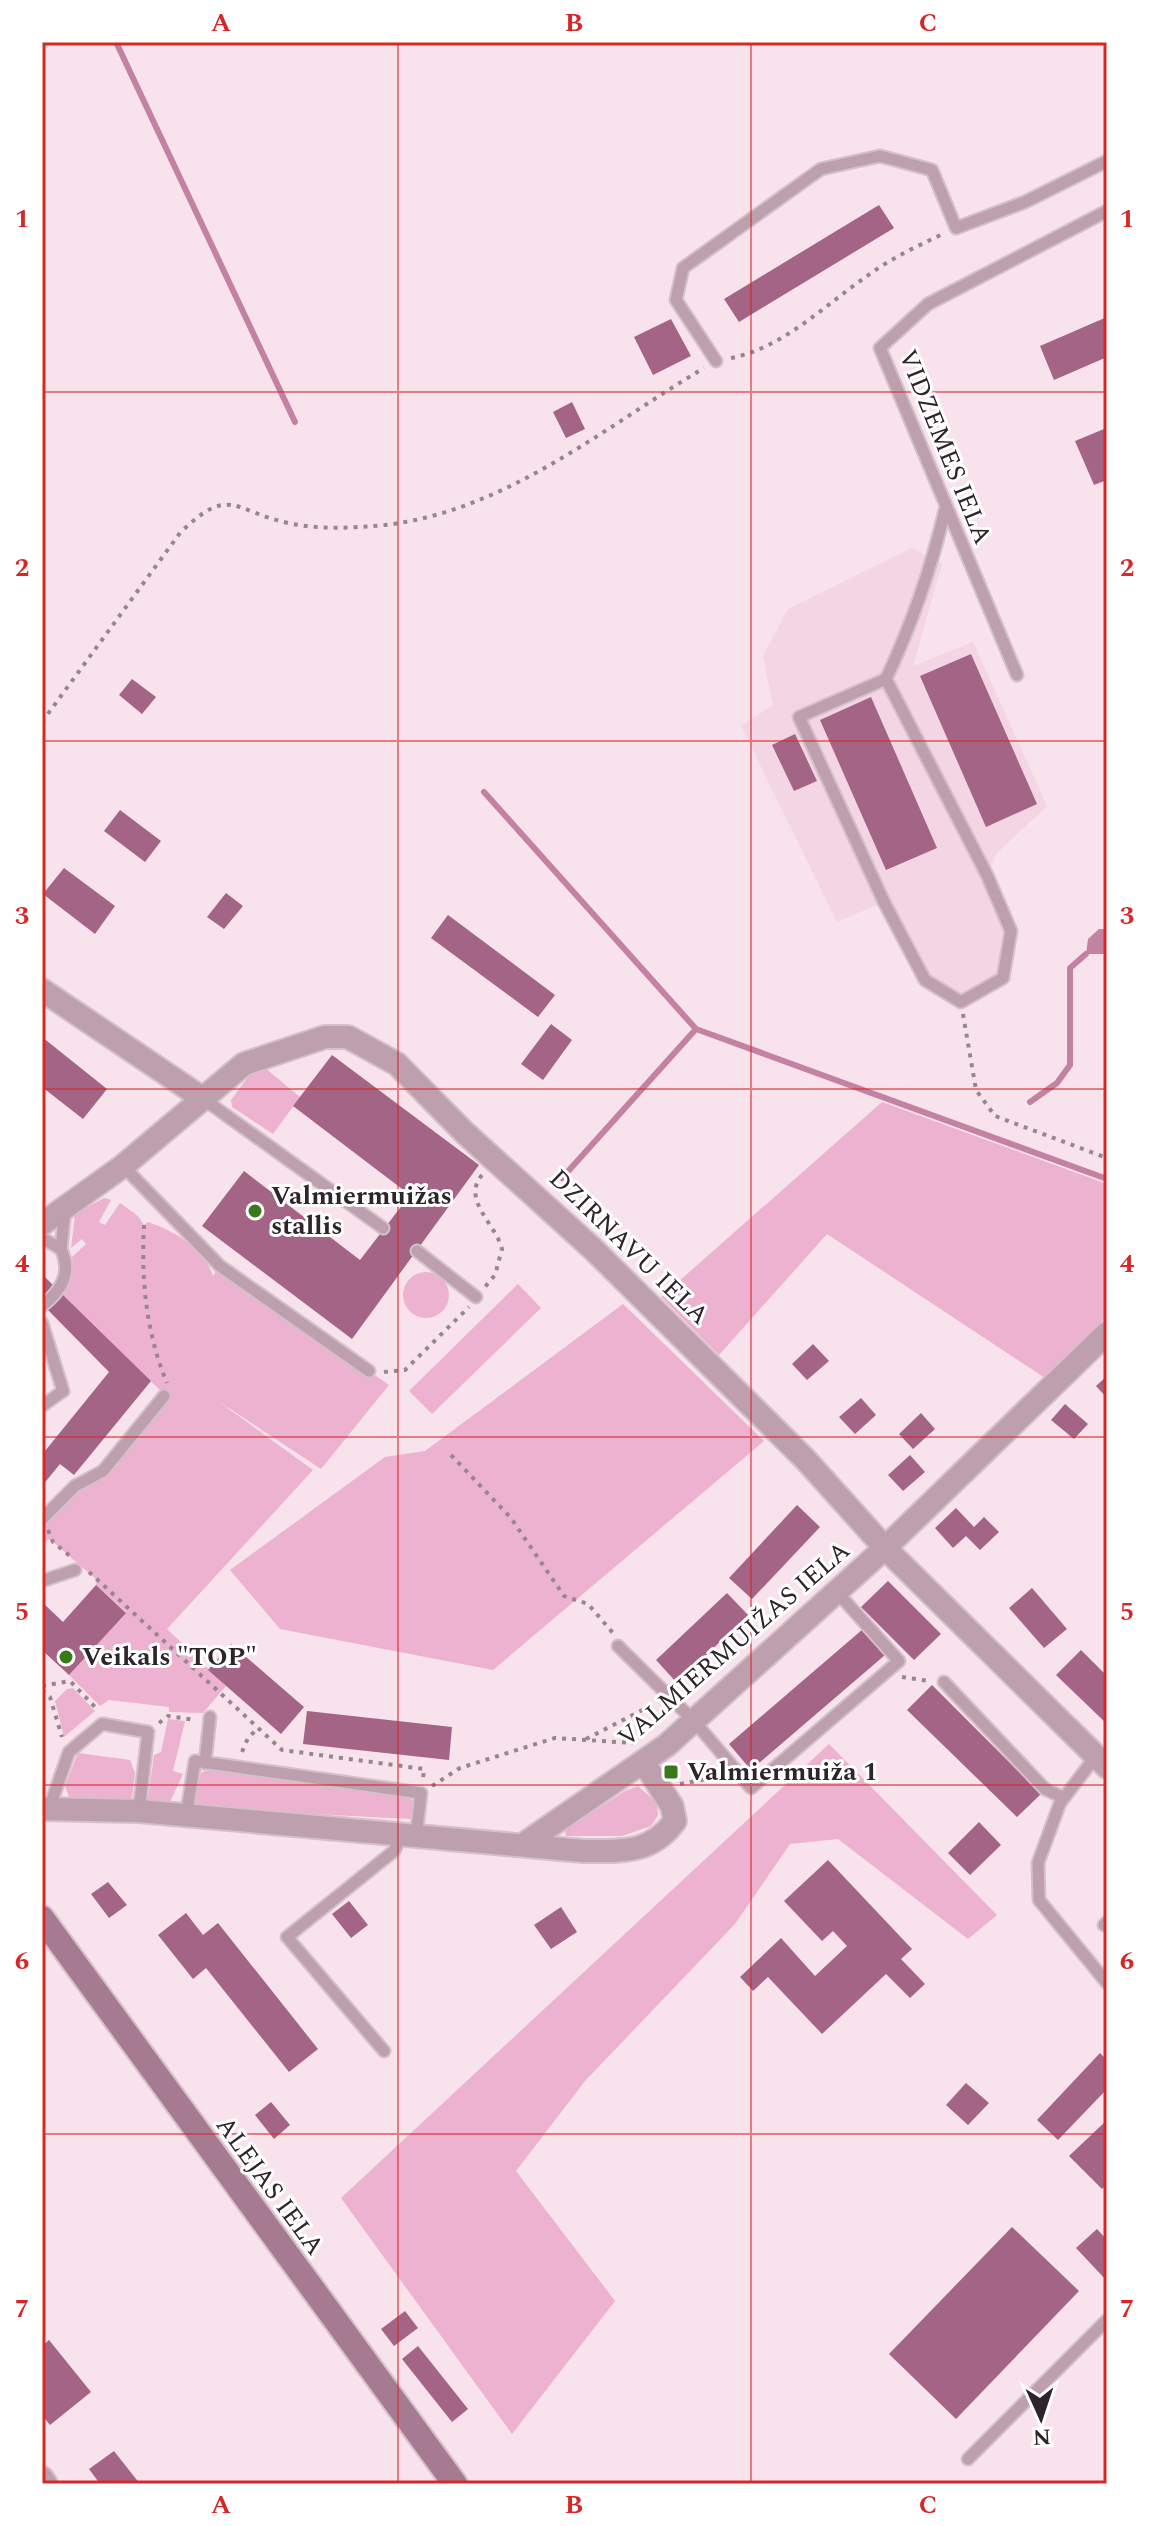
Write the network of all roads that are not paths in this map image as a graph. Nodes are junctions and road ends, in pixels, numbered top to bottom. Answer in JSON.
{"nodes":[{"id":1,"x":1107,"y":161,"type":"edge"},
{"id":2,"x":1107,"y":211,"type":"edge"},
{"id":3,"x":716,"y":361,"type":"road end"},
{"id":4,"x":945,"y":510,"type":"junction"},
{"id":5,"x":1017,"y":675,"type":"dead end"},
{"id":6,"x":886,"y":679,"type":"junction"},
{"id":7,"x":42,"y":990,"type":"edge"},
{"id":8,"x":202,"y":1098,"type":"junction"},
{"id":9,"x":123,"y":1166,"type":"junction"},
{"id":10,"x":65,"y":1208,"type":"junction"},
{"id":11,"x":42,"y":1224,"type":"edge"},
{"id":12,"x":383,"y":1228,"type":"dead end"},
{"id":13,"x":42,"y":1238,"type":"edge"},
{"id":14,"x":61,"y":1249,"type":"junction"},
{"id":15,"x":417,"y":1251,"type":"dead end"},
{"id":16,"x":476,"y":1297,"type":"dead end"},
{"id":17,"x":42,"y":1306,"type":"edge"},
{"id":18,"x":42,"y":1323,"type":"edge"},
{"id":19,"x":1107,"y":1333,"type":"edge"},
{"id":20,"x":369,"y":1371,"type":"dead end"},
{"id":21,"x":164,"y":1396,"type":"road end"},
{"id":22,"x":42,"y":1406,"type":"edge"},
{"id":23,"x":42,"y":1518,"type":"edge"},
{"id":24,"x":885,"y":1548,"type":"junction"},
{"id":25,"x":79,"y":1567,"type":"road end"},
{"id":26,"x":42,"y":1581,"type":"edge"},
{"id":27,"x":836,"y":1591,"type":"junction"},
{"id":28,"x":618,"y":1646,"type":"road end"},
{"id":29,"x":944,"y":1682,"type":"road end"},
{"id":30,"x":210,"y":1719,"type":"road end"},
{"id":31,"x":694,"y":1721,"type":"junction"},
{"id":32,"x":1101,"y":1762,"type":"edge"},
{"id":33,"x":205,"y":1763,"type":"junction"},
{"id":34,"x":644,"y":1763,"type":"junction"},
{"id":35,"x":1064,"y":1798,"type":"junction"},
{"id":36,"x":46,"y":1809,"type":"edge"},
{"id":37,"x":139,"y":1811,"type":"junction"},
{"id":38,"x":186,"y":1817,"type":"junction"},
{"id":39,"x":408,"y":1836,"type":"junction"},
{"id":40,"x":524,"y":1844,"type":"junction"},
{"id":41,"x":42,"y":1918,"type":"edge"},
{"id":42,"x":1107,"y":1983,"type":"edge"},
{"id":43,"x":384,"y":2051,"type":"dead end"},
{"id":44,"x":1107,"y":2320,"type":"edge"},
{"id":45,"x":968,"y":2459,"type":"dead end"},
{"id":46,"x":42,"y":2478,"type":"edge"},
{"id":47,"x":46,"y":2484,"type":"edge"},
{"id":48,"x":455,"y":2484,"type":"edge"}],
"edges":[{"from":1,"to":3,"type":"lane"},
{"from":2,"to":4,"type":"lane","name":"VIDZEMES IELA"},
{"from":4,"to":5,"type":"lane","name":"VIDZEMES IELA"},
{"from":4,"to":6,"type":"lane"},
{"from":6,"to":6,"type":"lane"},
{"from":7,"to":8,"type":"street"},
{"from":8,"to":9,"type":"street","name":"DZIRNAVU IELA"},
{"from":8,"to":12,"type":"lane"},
{"from":8,"to":24,"type":"street","name":"DZIRNAVU IELA"},
{"from":9,"to":10,"type":"street","name":"DZIRNAVU IELA"},
{"from":9,"to":20,"type":"lane"},
{"from":10,"to":11,"type":"street","name":"DZIRNAVU IELA"},
{"from":10,"to":14,"type":"lane"},
{"from":13,"to":14,"type":"lane"},
{"from":14,"to":17,"type":"lane"},
{"from":15,"to":16,"type":"lane"},
{"from":18,"to":22,"type":"lane"},
{"from":19,"to":24,"type":"street","name":"VALMIERMUIŽAS IELA"},
{"from":21,"to":23,"type":"lane"},
{"from":24,"to":27,"type":"street","name":"VALMIERMUIŽAS IELA"},
{"from":24,"to":32,"type":"street","name":"DZIRNAVU IELA"},
{"from":25,"to":26,"type":"lane"},
{"from":27,"to":31,"type":"street","name":"VALMIERMUIŽAS IELA"},
{"from":27,"to":31,"type":"lane"},
{"from":28,"to":31,"type":"lane"},
{"from":29,"to":35,"type":"lane"},
{"from":30,"to":33,"type":"lane"},
{"from":31,"to":34,"type":"street","name":"VALMIERMUIŽAS IELA"},
{"from":32,"to":35,"type":"lane"},
{"from":33,"to":38,"type":"lane"},
{"from":33,"to":39,"type":"lane"},
{"from":34,"to":40,"type":"street","name":"VALMIERMUIŽAS IELA"},
{"from":34,"to":40,"type":"street"},
{"from":35,"to":42,"type":"lane"},
{"from":36,"to":37,"type":"street"},
{"from":36,"to":37,"type":"lane"},
{"from":37,"to":38,"type":"street"},
{"from":38,"to":39,"type":"street"},
{"from":39,"to":40,"type":"street"},
{"from":39,"to":43,"type":"lane"},
{"from":41,"to":48,"type":"main road","name":"ALEJAS IELA"},
{"from":44,"to":45,"type":"lane"},
{"from":46,"to":47,"type":"street"}]}
